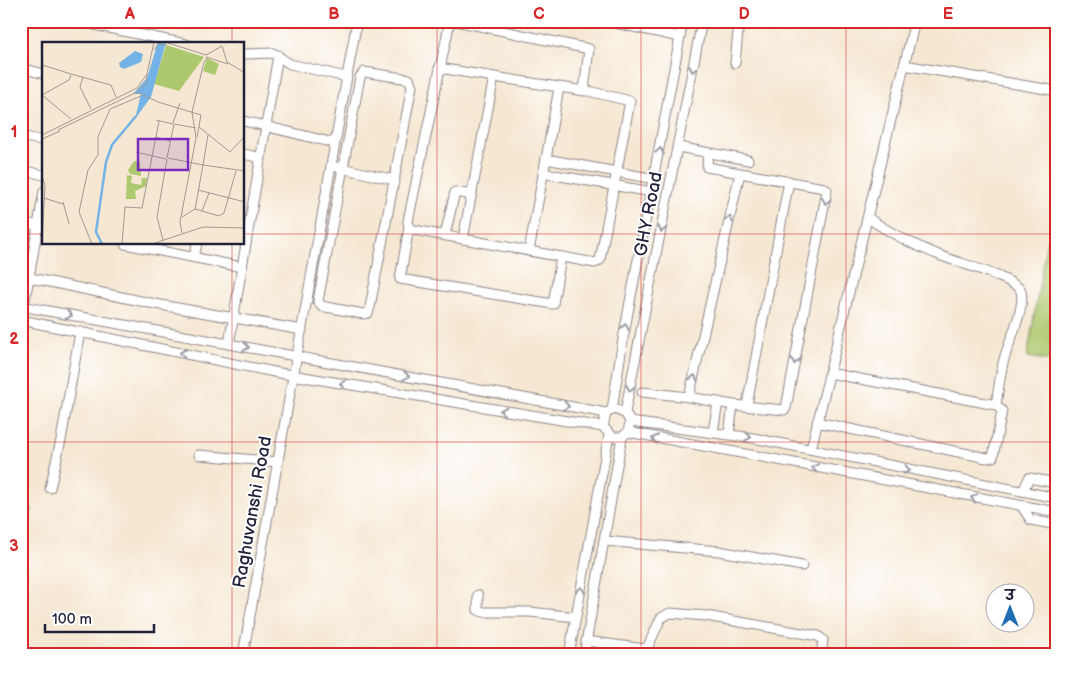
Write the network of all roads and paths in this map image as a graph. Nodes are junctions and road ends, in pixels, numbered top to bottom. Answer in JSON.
{"nodes":[{"id":1,"x":75,"y":21,"type":"edge"},
{"id":2,"x":357,"y":21,"type":"edge"},
{"id":3,"x":450,"y":21,"type":"edge"},
{"id":4,"x":456,"y":21,"type":"edge"},
{"id":5,"x":606,"y":21,"type":"edge"},
{"id":6,"x":683,"y":21,"type":"edge"},
{"id":7,"x":702,"y":21,"type":"edge"},
{"id":8,"x":739,"y":21,"type":"edge"},
{"id":9,"x":915,"y":21,"type":"edge"},
{"id":10,"x":680,"y":36,"type":"junction"},
{"id":11,"x":176,"y":42,"type":"edge"},
{"id":12,"x":245,"y":54,"type":"edge"},
{"id":13,"x":278,"y":55,"type":"junction"},
{"id":14,"x":735,"y":64,"type":"dead end"},
{"id":15,"x":904,"y":65,"type":"junction"},
{"id":16,"x":21,"y":68,"type":"edge"},
{"id":17,"x":439,"y":68,"type":"junction"},
{"id":18,"x":42,"y":73,"type":"edge"},
{"id":19,"x":346,"y":77,"type":"junction"},
{"id":20,"x":494,"y":77,"type":"junction"},
{"id":21,"x":559,"y":88,"type":"junction"},
{"id":22,"x":584,"y":91,"type":"junction"},
{"id":23,"x":1057,"y":91,"type":"edge"},
{"id":24,"x":245,"y":121,"type":"edge"},
{"id":25,"x":267,"y":127,"type":"junction"},
{"id":26,"x":21,"y":136,"type":"edge"},
{"id":27,"x":42,"y":140,"type":"edge"},
{"id":28,"x":334,"y":143,"type":"junction"},
{"id":29,"x":678,"y":147,"type":"junction"},
{"id":30,"x":708,"y":153,"type":"junction"},
{"id":31,"x":245,"y":154,"type":"edge"},
{"id":32,"x":261,"y":158,"type":"junction"},
{"id":33,"x":546,"y":159,"type":"junction"},
{"id":34,"x":748,"y":160,"type":"dead end"},
{"id":35,"x":330,"y":166,"type":"junction"},
{"id":36,"x":342,"y":168,"type":"junction"},
{"id":37,"x":21,"y":170,"type":"edge"},
{"id":38,"x":617,"y":172,"type":"junction"},
{"id":39,"x":544,"y":173,"type":"junction"},
{"id":40,"x":740,"y":173,"type":"junction"},
{"id":41,"x":42,"y":175,"type":"edge"},
{"id":42,"x":655,"y":179,"type":"junction"},
{"id":43,"x":395,"y":180,"type":"junction"},
{"id":44,"x":789,"y":181,"type":"junction"},
{"id":45,"x":615,"y":184,"type":"junction"},
{"id":46,"x":652,"y":192,"type":"junction"},
{"id":47,"x":472,"y":196,"type":"junction"},
{"id":48,"x":868,"y":218,"type":"junction"},
{"id":49,"x":21,"y":222,"type":"edge"},
{"id":50,"x":41,"y":226,"type":"edge"},
{"id":51,"x":409,"y":227,"type":"junction"},
{"id":52,"x":445,"y":235,"type":"junction"},
{"id":53,"x":464,"y":239,"type":"junction"},
{"id":54,"x":136,"y":245,"type":"edge"},
{"id":55,"x":197,"y":245,"type":"edge"},
{"id":56,"x":168,"y":248,"type":"edge"},
{"id":57,"x":529,"y":251,"type":"junction"},
{"id":58,"x":561,"y":257,"type":"junction"},
{"id":59,"x":194,"y":258,"type":"junction"},
{"id":60,"x":242,"y":268,"type":"junction"},
{"id":61,"x":25,"y":277,"type":"edge"},
{"id":62,"x":23,"y":306,"type":"edge"},
{"id":63,"x":233,"y":318,"type":"junction"},
{"id":64,"x":21,"y":320,"type":"edge"},
{"id":65,"x":302,"y":330,"type":"junction"},
{"id":66,"x":80,"y":332,"type":"junction"},
{"id":67,"x":229,"y":344,"type":"junction"},
{"id":68,"x":297,"y":357,"type":"junction"},
{"id":69,"x":829,"y":373,"type":"junction"},
{"id":70,"x":294,"y":375,"type":"junction"},
{"id":71,"x":642,"y":392,"type":"dead end"},
{"id":72,"x":689,"y":397,"type":"junction"},
{"id":73,"x":718,"y":402,"type":"junction"},
{"id":74,"x":733,"y":405,"type":"junction"},
{"id":75,"x":747,"y":405,"type":"junction"},
{"id":76,"x":996,"y":405,"type":"junction"},
{"id":77,"x":609,"y":412,"type":"junction"},
{"id":78,"x":625,"y":412,"type":"junction"},
{"id":79,"x":630,"y":422,"type":"junction"},
{"id":80,"x":817,"y":422,"type":"junction"},
{"id":81,"x":606,"y":431,"type":"junction"},
{"id":82,"x":713,"y":432,"type":"junction"},
{"id":83,"x":728,"y":434,"type":"junction"},
{"id":84,"x":625,"y":435,"type":"junction"},
{"id":85,"x":811,"y":449,"type":"junction"},
{"id":86,"x":198,"y":455,"type":"dead end"},
{"id":87,"x":278,"y":462,"type":"junction"},
{"id":88,"x":952,"y":478,"type":"junction"},
{"id":89,"x":1057,"y":483,"type":"edge"},
{"id":90,"x":50,"y":488,"type":"dead end"},
{"id":91,"x":1024,"y":491,"type":"junction"},
{"id":92,"x":949,"y":493,"type":"junction"},
{"id":93,"x":1057,"y":498,"type":"edge"},
{"id":94,"x":1022,"y":507,"type":"junction"},
{"id":95,"x":1057,"y":512,"type":"edge"},
{"id":96,"x":1057,"y":525,"type":"edge"},
{"id":97,"x":604,"y":541,"type":"junction"},
{"id":98,"x":802,"y":566,"type":"dead end"},
{"id":99,"x":478,"y":595,"type":"dead end"},
{"id":100,"x":576,"y":617,"type":"junction"},
{"id":101,"x":586,"y":641,"type":"junction"},
{"id":102,"x":644,"y":652,"type":"edge"},
{"id":103,"x":585,"y":654,"type":"edge"},
{"id":104,"x":243,"y":655,"type":"edge"},
{"id":105,"x":570,"y":655,"type":"edge"},
{"id":106,"x":822,"y":655,"type":"edge"}],
"edges":[{"from":1,"to":11,"type":"street"},
{"from":2,"to":19,"type":"street","name":"Raghuvanshi Road"},
{"from":3,"to":17,"type":"street"},
{"from":4,"to":22,"type":"street"},
{"from":5,"to":10,"type":"street"},
{"from":6,"to":10,"type":"street","name":"GHY Road"},
{"from":7,"to":29,"type":"street","name":"GHY Road","one_way":true},
{"from":8,"to":14,"type":"street"},
{"from":9,"to":15,"type":"street"},
{"from":42,"to":10,"type":"street","name":"GHY Road","one_way":true},
{"from":12,"to":13,"type":"street"},
{"from":13,"to":19,"type":"street"},
{"from":13,"to":25,"type":"street"},
{"from":15,"to":23,"type":"street"},
{"from":15,"to":48,"type":"street"},
{"from":16,"to":18,"type":"street"},
{"from":17,"to":20,"type":"street"},
{"from":17,"to":51,"type":"street"},
{"from":19,"to":28,"type":"street","name":"Raghuvanshi Road"},
{"from":20,"to":21,"type":"street"},
{"from":20,"to":47,"type":"street"},
{"from":21,"to":22,"type":"street"},
{"from":21,"to":33,"type":"street"},
{"from":22,"to":38,"type":"street"},
{"from":24,"to":25,"type":"street"},
{"from":25,"to":28,"type":"street"},
{"from":25,"to":32,"type":"street"},
{"from":26,"to":27,"type":"street"},
{"from":28,"to":35,"type":"street","name":"Raghuvanshi Road"},
{"from":29,"to":30,"type":"street"},
{"from":29,"to":78,"type":"street","name":"GHY Road","one_way":true},
{"from":30,"to":34,"type":"street"},
{"from":30,"to":40,"type":"street"},
{"from":31,"to":32,"type":"street"},
{"from":32,"to":60,"type":"street"},
{"from":33,"to":38,"type":"street"},
{"from":33,"to":39,"type":"street"},
{"from":35,"to":36,"type":"street"},
{"from":35,"to":65,"type":"street","name":"Raghuvanshi Road"},
{"from":36,"to":43,"type":"street"},
{"from":36,"to":43,"type":"street"},
{"from":36,"to":43,"type":"street"},
{"from":37,"to":41,"type":"street"},
{"from":38,"to":42,"type":"street"},
{"from":38,"to":45,"type":"street"},
{"from":39,"to":45,"type":"street"},
{"from":39,"to":57,"type":"street"},
{"from":40,"to":44,"type":"street"},
{"from":72,"to":40,"type":"street","one_way":true},
{"from":42,"to":46,"type":"street","name":"GHY Road"},
{"from":44,"to":75,"type":"street"},
{"from":44,"to":75,"type":"street","one_way":true},
{"from":45,"to":46,"type":"street"},
{"from":45,"to":58,"type":"street"},
{"from":77,"to":46,"type":"street","name":"GHY Road","one_way":true},
{"from":47,"to":52,"type":"street"},
{"from":47,"to":53,"type":"street"},
{"from":48,"to":69,"type":"street"},
{"from":48,"to":76,"type":"street"},
{"from":49,"to":50,"type":"street"},
{"from":50,"to":61,"type":"street"},
{"from":51,"to":52,"type":"street"},
{"from":51,"to":58,"type":"street"},
{"from":52,"to":53,"type":"street"},
{"from":53,"to":57,"type":"street"},
{"from":54,"to":56,"type":"street"},
{"from":55,"to":59,"type":"street"},
{"from":56,"to":59,"type":"street"},
{"from":57,"to":58,"type":"street"},
{"from":59,"to":60,"type":"street"},
{"from":60,"to":63,"type":"street"},
{"from":61,"to":62,"type":"street"},
{"from":61,"to":63,"type":"street"},
{"from":62,"to":67,"type":"street","one_way":true},
{"from":63,"to":65,"type":"street"},
{"from":63,"to":67,"type":"street"},
{"from":64,"to":66,"type":"street"},
{"from":65,"to":68,"type":"street","name":"Raghuvanshi Road"},
{"from":70,"to":66,"type":"street","one_way":true},
{"from":66,"to":90,"type":"street"},
{"from":67,"to":68,"type":"street","one_way":true},
{"from":68,"to":70,"type":"street","name":"Raghuvanshi Road"},
{"from":68,"to":77,"type":"street","one_way":true},
{"from":69,"to":76,"type":"street"},
{"from":69,"to":80,"type":"street"},
{"from":81,"to":70,"type":"street","one_way":true},
{"from":70,"to":87,"type":"street","name":"Raghuvanshi Road"},
{"from":71,"to":72,"type":"street"},
{"from":72,"to":73,"type":"street"},
{"from":73,"to":74,"type":"street"},
{"from":73,"to":82,"type":"street"},
{"from":74,"to":75,"type":"street"},
{"from":74,"to":83,"type":"street"},
{"from":76,"to":80,"type":"street"},
{"from":77,"to":78,"type":"street"},
{"from":77,"to":81,"type":"street","name":"GHY Road"},
{"from":78,"to":79,"type":"street"},
{"from":79,"to":82,"type":"street"},
{"from":79,"to":84,"type":"street"},
{"from":80,"to":85,"type":"street"},
{"from":81,"to":84,"type":"street"},
{"from":100,"to":81,"type":"street","name":"GHY Road","one_way":true},
{"from":82,"to":83,"type":"street"},
{"from":83,"to":85,"type":"street","one_way":true},
{"from":92,"to":84,"type":"street","one_way":true},
{"from":84,"to":97,"type":"street"},
{"from":85,"to":88,"type":"street","one_way":true},
{"from":86,"to":87,"type":"street"},
{"from":87,"to":104,"type":"street","name":"Raghuvanshi Road"},
{"from":88,"to":91,"type":"street"},
{"from":88,"to":92,"type":"street"},
{"from":89,"to":91,"type":"street"},
{"from":91,"to":93,"type":"street"},
{"from":94,"to":92,"type":"street","one_way":true},
{"from":94,"to":95,"type":"street"},
{"from":94,"to":96,"type":"street"},
{"from":97,"to":98,"type":"street"},
{"from":97,"to":101,"type":"street"},
{"from":99,"to":100,"type":"street"},
{"from":100,"to":105,"type":"street","name":"GHY Road"},
{"from":101,"to":102,"type":"street"},
{"from":101,"to":103,"type":"street"},
{"from":102,"to":106,"type":"street"}]}
